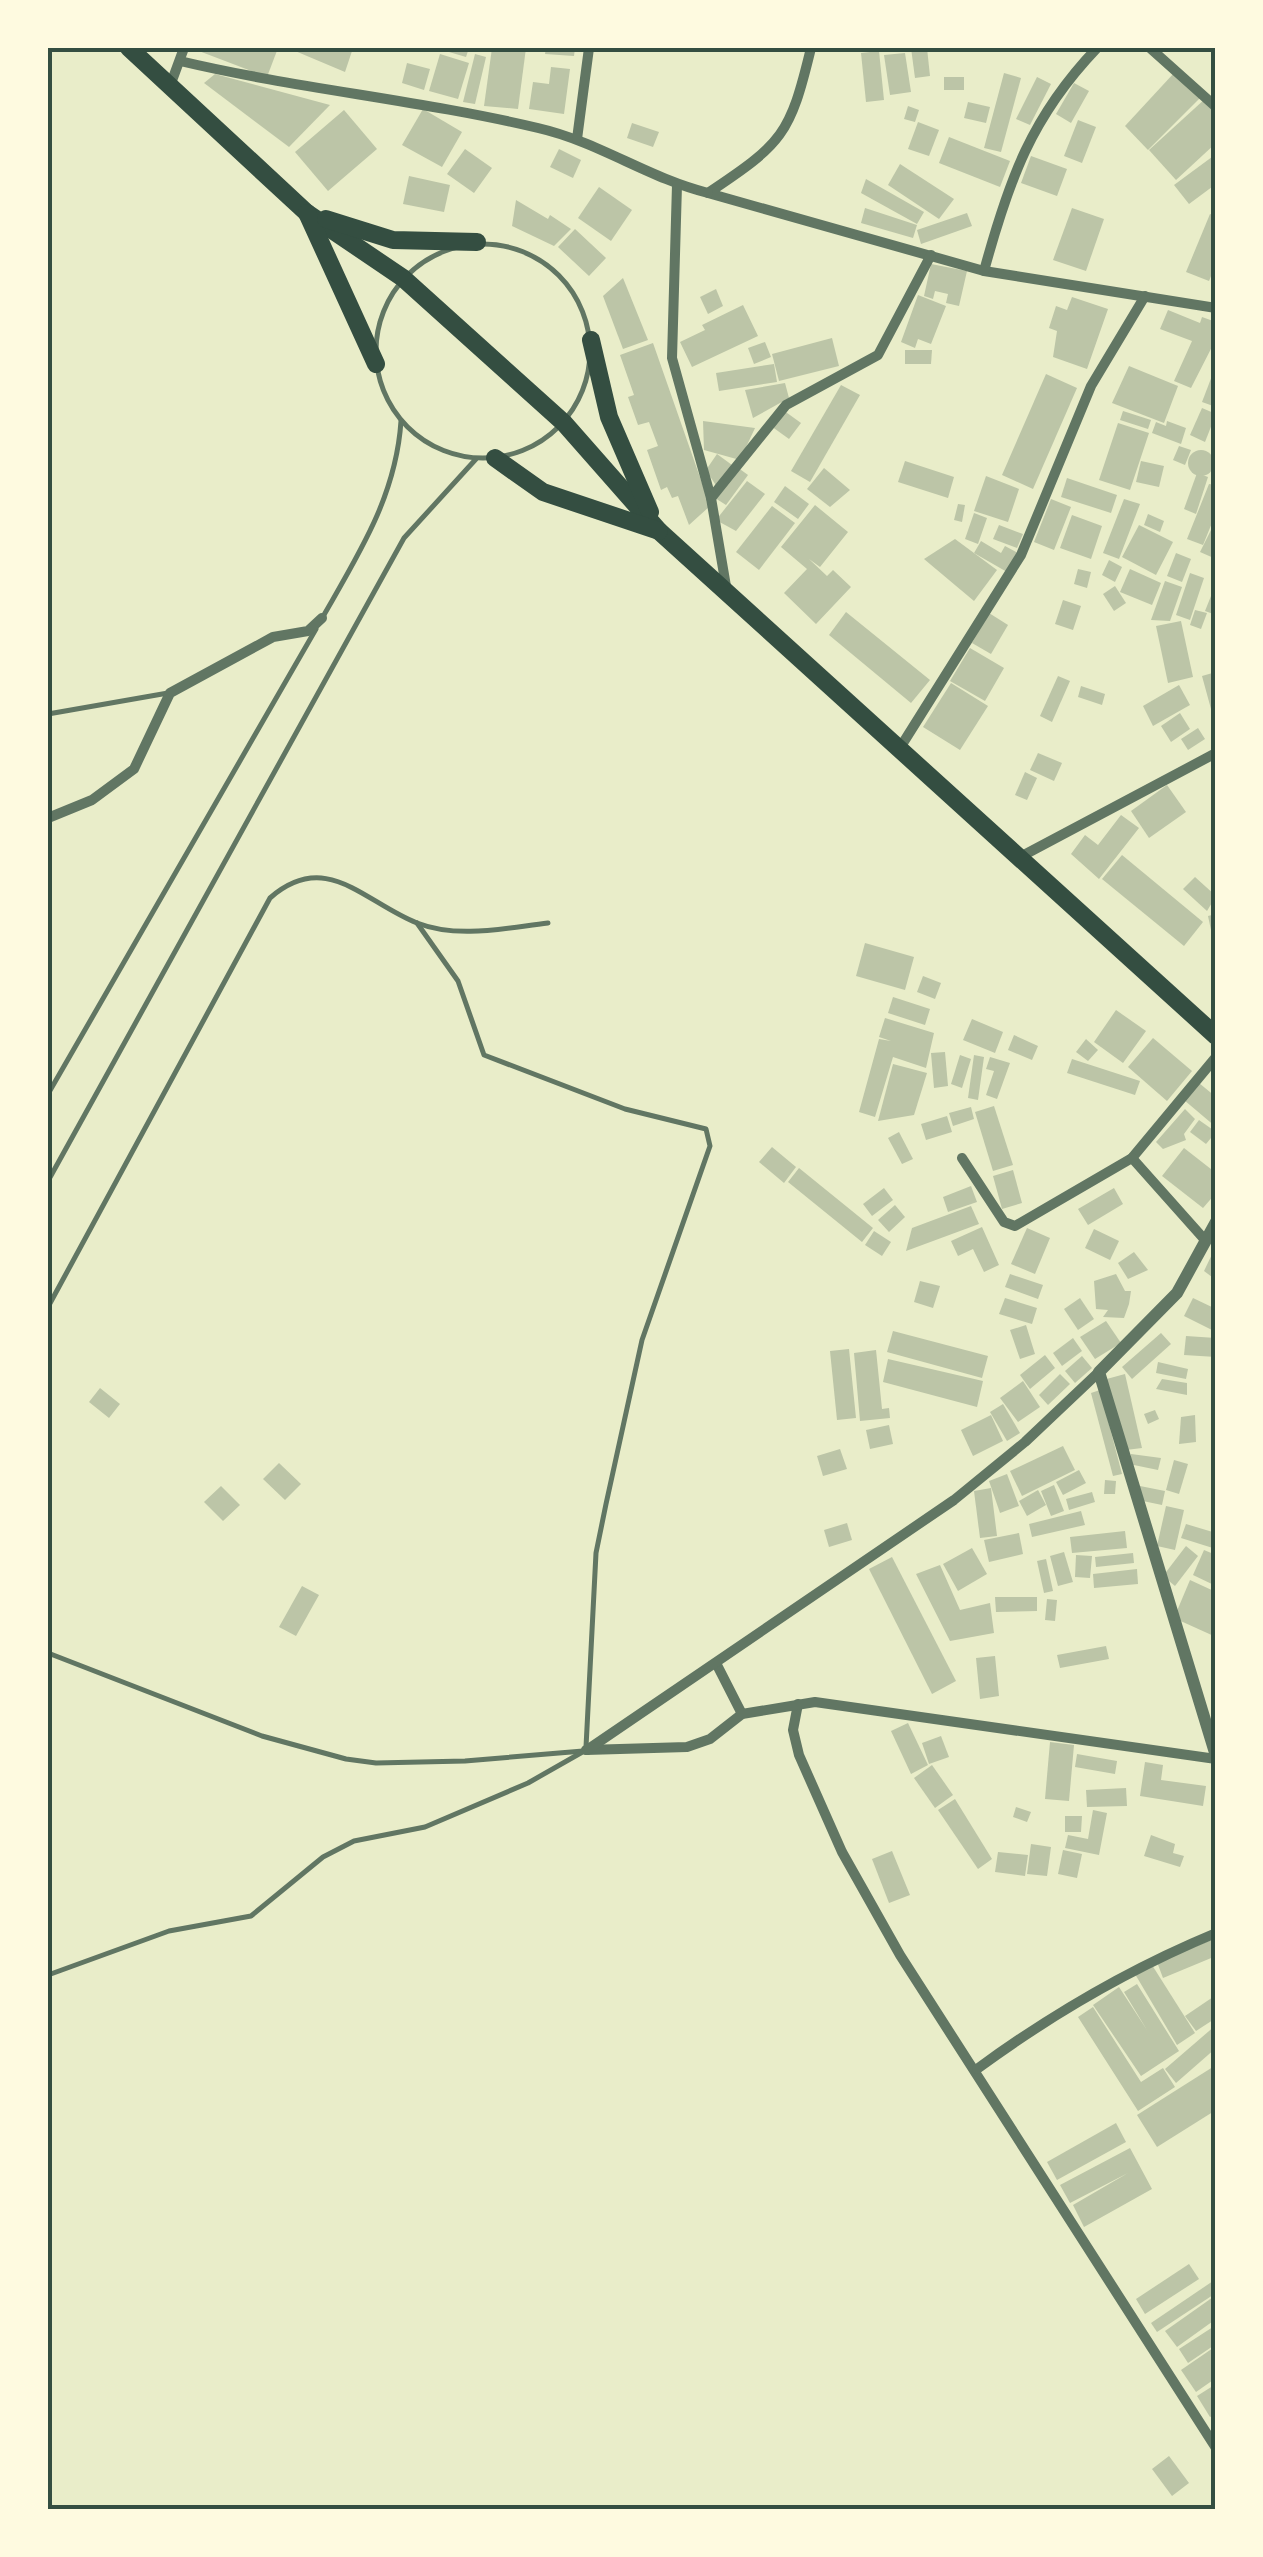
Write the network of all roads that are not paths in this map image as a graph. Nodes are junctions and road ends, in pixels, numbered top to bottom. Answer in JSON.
{"nodes":[{"id":1,"x":128,"y":48,"type":"edge"},
{"id":2,"x":184,"y":48,"type":"edge"},
{"id":3,"x":589,"y":48,"type":"edge"},
{"id":4,"x":811,"y":48,"type":"edge"},
{"id":5,"x":1097,"y":48,"type":"edge"},
{"id":6,"x":1150,"y":48,"type":"edge"},
{"id":7,"x":180,"y":60,"type":"junction"},
{"id":8,"x":170,"y":86,"type":"junction"},
{"id":9,"x":1216,"y":107,"type":"edge"},
{"id":10,"x":577,"y":139,"type":"junction"},
{"id":11,"x":677,"y":185,"type":"junction"},
{"id":12,"x":708,"y":193,"type":"junction"},
{"id":13,"x":307,"y":213,"type":"junction"},
{"id":14,"x":477,"y":242,"type":"junction"},
{"id":15,"x":931,"y":255,"type":"junction"},
{"id":16,"x":984,"y":271,"type":"junction"},
{"id":17,"x":403,"y":278,"type":"junction"},
{"id":18,"x":1145,"y":296,"type":"junction"},
{"id":19,"x":1216,"y":308,"type":"edge"},
{"id":20,"x":591,"y":340,"type":"junction"},
{"id":21,"x":376,"y":364,"type":"junction"},
{"id":22,"x":401,"y":421,"type":"junction"},
{"id":23,"x":564,"y":423,"type":"junction"},
{"id":24,"x":495,"y":458,"type":"junction"},
{"id":25,"x":476,"y":459,"type":"junction"},
{"id":26,"x":711,"y":498,"type":"junction"},
{"id":27,"x":659,"y":531,"type":"junction"},
{"id":28,"x":728,"y":594,"type":"junction"},
{"id":29,"x":322,"y":618,"type":"junction"},
{"id":30,"x":170,"y":693,"type":"junction"},
{"id":31,"x":48,"y":714,"type":"edge"},
{"id":32,"x":898,"y":752,"type":"junction"},
{"id":33,"x":1216,"y":753,"type":"edge"},
{"id":34,"x":48,"y":818,"type":"edge"},
{"id":35,"x":1022,"y":856,"type":"junction"},
{"id":36,"x":417,"y":923,"type":"junction"},
{"id":37,"x":548,"y":923,"type":"dead end"},
{"id":38,"x":1216,"y":1036,"type":"edge"},
{"id":39,"x":1216,"y":1057,"type":"edge"},
{"id":40,"x":48,"y":1094,"type":"edge"},
{"id":41,"x":962,"y":1158,"type":"dead end"},
{"id":42,"x":1132,"y":1158,"type":"junction"},
{"id":43,"x":48,"y":1182,"type":"edge"},
{"id":44,"x":1216,"y":1222,"type":"edge"},
{"id":45,"x":1205,"y":1240,"type":"junction"},
{"id":46,"x":48,"y":1307,"type":"edge"},
{"id":47,"x":1099,"y":1372,"type":"junction"},
{"id":48,"x":48,"y":1653,"type":"edge"},
{"id":49,"x":718,"y":1665,"type":"junction"},
{"id":50,"x":798,"y":1704,"type":"junction"},
{"id":51,"x":742,"y":1714,"type":"junction"},
{"id":52,"x":586,"y":1750,"type":"junction"},
{"id":53,"x":1216,"y":1757,"type":"edge"},
{"id":54,"x":1216,"y":1933,"type":"edge"},
{"id":55,"x":48,"y":1975,"type":"edge"},
{"id":56,"x":977,"y":2069,"type":"junction"},
{"id":57,"x":1216,"y":2448,"type":"edge"}],
"edges":[{"from":1,"to":8,"type":"highway"},
{"from":2,"to":7,"type":"street"},
{"from":3,"to":10,"type":"street"},
{"from":4,"to":12,"type":"street"},
{"from":5,"to":16,"type":"street"},
{"from":6,"to":9,"type":"street"},
{"from":7,"to":8,"type":"street"},
{"from":7,"to":10,"type":"street"},
{"from":8,"to":13,"type":"highway"},
{"from":10,"to":11,"type":"street"},
{"from":11,"to":12,"type":"street"},
{"from":11,"to":26,"type":"street"},
{"from":12,"to":15,"type":"street"},
{"from":13,"to":14,"type":"highway"},
{"from":13,"to":17,"type":"highway"},
{"from":13,"to":21,"type":"highway"},
{"from":14,"to":17,"type":"lane"},
{"from":14,"to":20,"type":"lane"},
{"from":15,"to":16,"type":"street"},
{"from":15,"to":26,"type":"street"},
{"from":16,"to":18,"type":"street"},
{"from":17,"to":21,"type":"lane"},
{"from":17,"to":23,"type":"highway"},
{"from":18,"to":19,"type":"street"},
{"from":18,"to":32,"type":"street"},
{"from":20,"to":23,"type":"lane"},
{"from":20,"to":27,"type":"highway"},
{"from":21,"to":22,"type":"lane"},
{"from":22,"to":25,"type":"lane"},
{"from":22,"to":29,"type":"lane"},
{"from":23,"to":24,"type":"lane"},
{"from":23,"to":27,"type":"highway"},
{"from":24,"to":25,"type":"lane"},
{"from":24,"to":27,"type":"highway"},
{"from":25,"to":43,"type":"lane"},
{"from":26,"to":28,"type":"street"},
{"from":27,"to":28,"type":"highway"},
{"from":28,"to":32,"type":"highway"},
{"from":29,"to":30,"type":"street"},
{"from":29,"to":40,"type":"lane"},
{"from":30,"to":31,"type":"lane"},
{"from":30,"to":34,"type":"street"},
{"from":32,"to":35,"type":"highway"},
{"from":33,"to":35,"type":"street"},
{"from":35,"to":38,"type":"highway"},
{"from":36,"to":37,"type":"lane"},
{"from":36,"to":46,"type":"lane"},
{"from":36,"to":52,"type":"lane"},
{"from":39,"to":42,"type":"street"},
{"from":41,"to":42,"type":"street"},
{"from":42,"to":45,"type":"street"},
{"from":44,"to":45,"type":"street"},
{"from":45,"to":47,"type":"street"},
{"from":47,"to":49,"type":"street"},
{"from":47,"to":53,"type":"street"},
{"from":48,"to":52,"type":"lane"},
{"from":49,"to":51,"type":"street"},
{"from":49,"to":52,"type":"street"},
{"from":50,"to":51,"type":"street"},
{"from":50,"to":53,"type":"street"},
{"from":50,"to":56,"type":"street"},
{"from":51,"to":52,"type":"street"},
{"from":52,"to":55,"type":"lane"},
{"from":54,"to":56,"type":"street"},
{"from":56,"to":57,"type":"street"}]}
